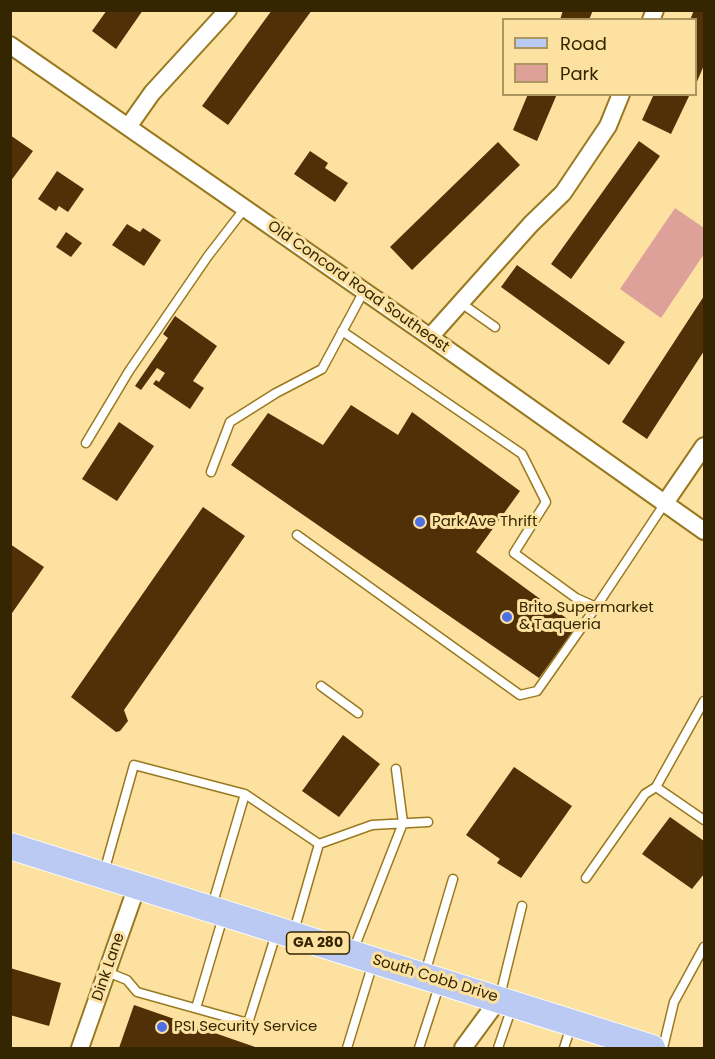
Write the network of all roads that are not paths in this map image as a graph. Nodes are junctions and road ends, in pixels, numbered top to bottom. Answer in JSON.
{"nodes":[{"id":1,"x":228,"y":10,"type":"edge"},
{"id":2,"x":10,"y":45,"type":"edge"},
{"id":3,"x":620,"y":96,"type":"edge"},
{"id":4,"x":128,"y":127,"type":"junction"},
{"id":5,"x":245,"y":208,"type":"junction"},
{"id":6,"x":364,"y":291,"type":"junction"},
{"id":7,"x":461,"y":303,"type":"junction"},
{"id":8,"x":495,"y":327,"type":"dead end"},
{"id":9,"x":342,"y":331,"type":"junction"},
{"id":10,"x":430,"y":337,"type":"junction"},
{"id":11,"x":86,"y":443,"type":"dead end"},
{"id":12,"x":705,"y":446,"type":"edge"},
{"id":13,"x":211,"y":472,"type":"dead end"},
{"id":14,"x":665,"y":503,"type":"junction"},
{"id":15,"x":705,"y":531,"type":"edge"},
{"id":16,"x":297,"y":535,"type":"dead end"},
{"id":17,"x":596,"y":607,"type":"junction"},
{"id":18,"x":321,"y":686,"type":"dead end"},
{"id":19,"x":705,"y":701,"type":"edge"},
{"id":20,"x":358,"y":713,"type":"dead end"},
{"id":21,"x":396,"y":769,"type":"dead end"},
{"id":22,"x":656,"y":787,"type":"junction"},
{"id":23,"x":244,"y":794,"type":"junction"},
{"id":24,"x":705,"y":820,"type":"edge"},
{"id":25,"x":428,"y":822,"type":"dead end"},
{"id":26,"x":403,"y":823,"type":"junction"},
{"id":27,"x":319,"y":844,"type":"junction"},
{"id":28,"x":10,"y":846,"type":"edge"},
{"id":29,"x":103,"y":875,"type":"junction"},
{"id":30,"x":586,"y":878,"type":"dead end"},
{"id":31,"x":453,"y":879,"type":"dead end"},
{"id":32,"x":137,"y":886,"type":"junction"},
{"id":33,"x":522,"y":906,"type":"dead end"},
{"id":34,"x":217,"y":911,"type":"junction"},
{"id":35,"x":285,"y":932,"type":"junction"},
{"id":36,"x":705,"y":947,"type":"edge"},
{"id":37,"x":363,"y":957,"type":"junction"},
{"id":38,"x":107,"y":972,"type":"junction"},
{"id":39,"x":432,"y":978,"type":"junction"},
{"id":40,"x":506,"y":1001,"type":"junction"},
{"id":41,"x":196,"y":1008,"type":"junction"},
{"id":42,"x":572,"y":1023,"type":"junction"},
{"id":43,"x":639,"y":1046,"type":"edge"},
{"id":44,"x":80,"y":1048,"type":"edge"},
{"id":45,"x":346,"y":1048,"type":"edge"},
{"id":46,"x":419,"y":1048,"type":"edge"},
{"id":47,"x":463,"y":1048,"type":"edge"},
{"id":48,"x":498,"y":1048,"type":"edge"},
{"id":49,"x":564,"y":1048,"type":"edge"},
{"id":50,"x":663,"y":1048,"type":"edge"}],
"edges":[{"from":1,"to":4,"type":"street"},
{"from":2,"to":4,"type":"street","name":"Old Concord Road Southeast"},
{"from":3,"to":7,"type":"street"},
{"from":4,"to":5,"type":"street","name":"Old Concord Road Southeast"},
{"from":5,"to":6,"type":"street","name":"Old Concord Road Southeast"},
{"from":5,"to":11,"type":"lane"},
{"from":6,"to":9,"type":"lane"},
{"from":6,"to":10,"type":"street","name":"Old Concord Road Southeast"},
{"from":7,"to":8,"type":"lane"},
{"from":7,"to":10,"type":"street"},
{"from":9,"to":13,"type":"lane"},
{"from":9,"to":17,"type":"lane"},
{"from":10,"to":14,"type":"street","name":"Old Concord Road Southeast"},
{"from":12,"to":14,"type":"street"},
{"from":14,"to":15,"type":"street","name":"Old Concord Road Southeast"},
{"from":14,"to":17,"type":"lane"},
{"from":16,"to":17,"type":"lane"},
{"from":18,"to":20,"type":"lane"},
{"from":19,"to":22,"type":"lane"},
{"from":21,"to":26,"type":"lane"},
{"from":22,"to":24,"type":"lane"},
{"from":22,"to":30,"type":"lane"},
{"from":23,"to":27,"type":"lane"},
{"from":23,"to":29,"type":"lane"},
{"from":23,"to":34,"type":"lane"},
{"from":25,"to":26,"type":"lane"},
{"from":26,"to":27,"type":"lane"},
{"from":26,"to":37,"type":"lane"},
{"from":27,"to":35,"type":"lane"},
{"from":28,"to":29,"type":"main road","name":"South Cobb Drive","number":"GA 280"},
{"from":29,"to":32,"type":"main road","name":"South Cobb Drive","number":"GA 280"},
{"from":31,"to":39,"type":"lane"},
{"from":32,"to":34,"type":"main road","name":"South Cobb Drive","number":"GA 280"},
{"from":32,"to":38,"type":"street","name":"Dink Lane"},
{"from":33,"to":40,"type":"lane"},
{"from":34,"to":35,"type":"main road","name":"South Cobb Drive","number":"GA 280"},
{"from":34,"to":41,"type":"lane"},
{"from":35,"to":37,"type":"main road","name":"South Cobb Drive","number":"GA 280"},
{"from":35,"to":41,"type":"lane"},
{"from":36,"to":50,"type":"lane"},
{"from":37,"to":39,"type":"main road","name":"South Cobb Drive","number":"GA 280"},
{"from":37,"to":45,"type":"lane"},
{"from":38,"to":41,"type":"lane"},
{"from":38,"to":44,"type":"street","name":"Dink Lane"},
{"from":39,"to":40,"type":"main road","name":"South Cobb Drive","number":"GA 280"},
{"from":39,"to":46,"type":"lane"},
{"from":40,"to":42,"type":"main road","name":"South Cobb Drive","number":"GA 280"},
{"from":40,"to":47,"type":"street"},
{"from":40,"to":48,"type":"lane"},
{"from":42,"to":43,"type":"main road","name":"South Cobb Drive","number":"GA 280"},
{"from":42,"to":49,"type":"lane"}]}
